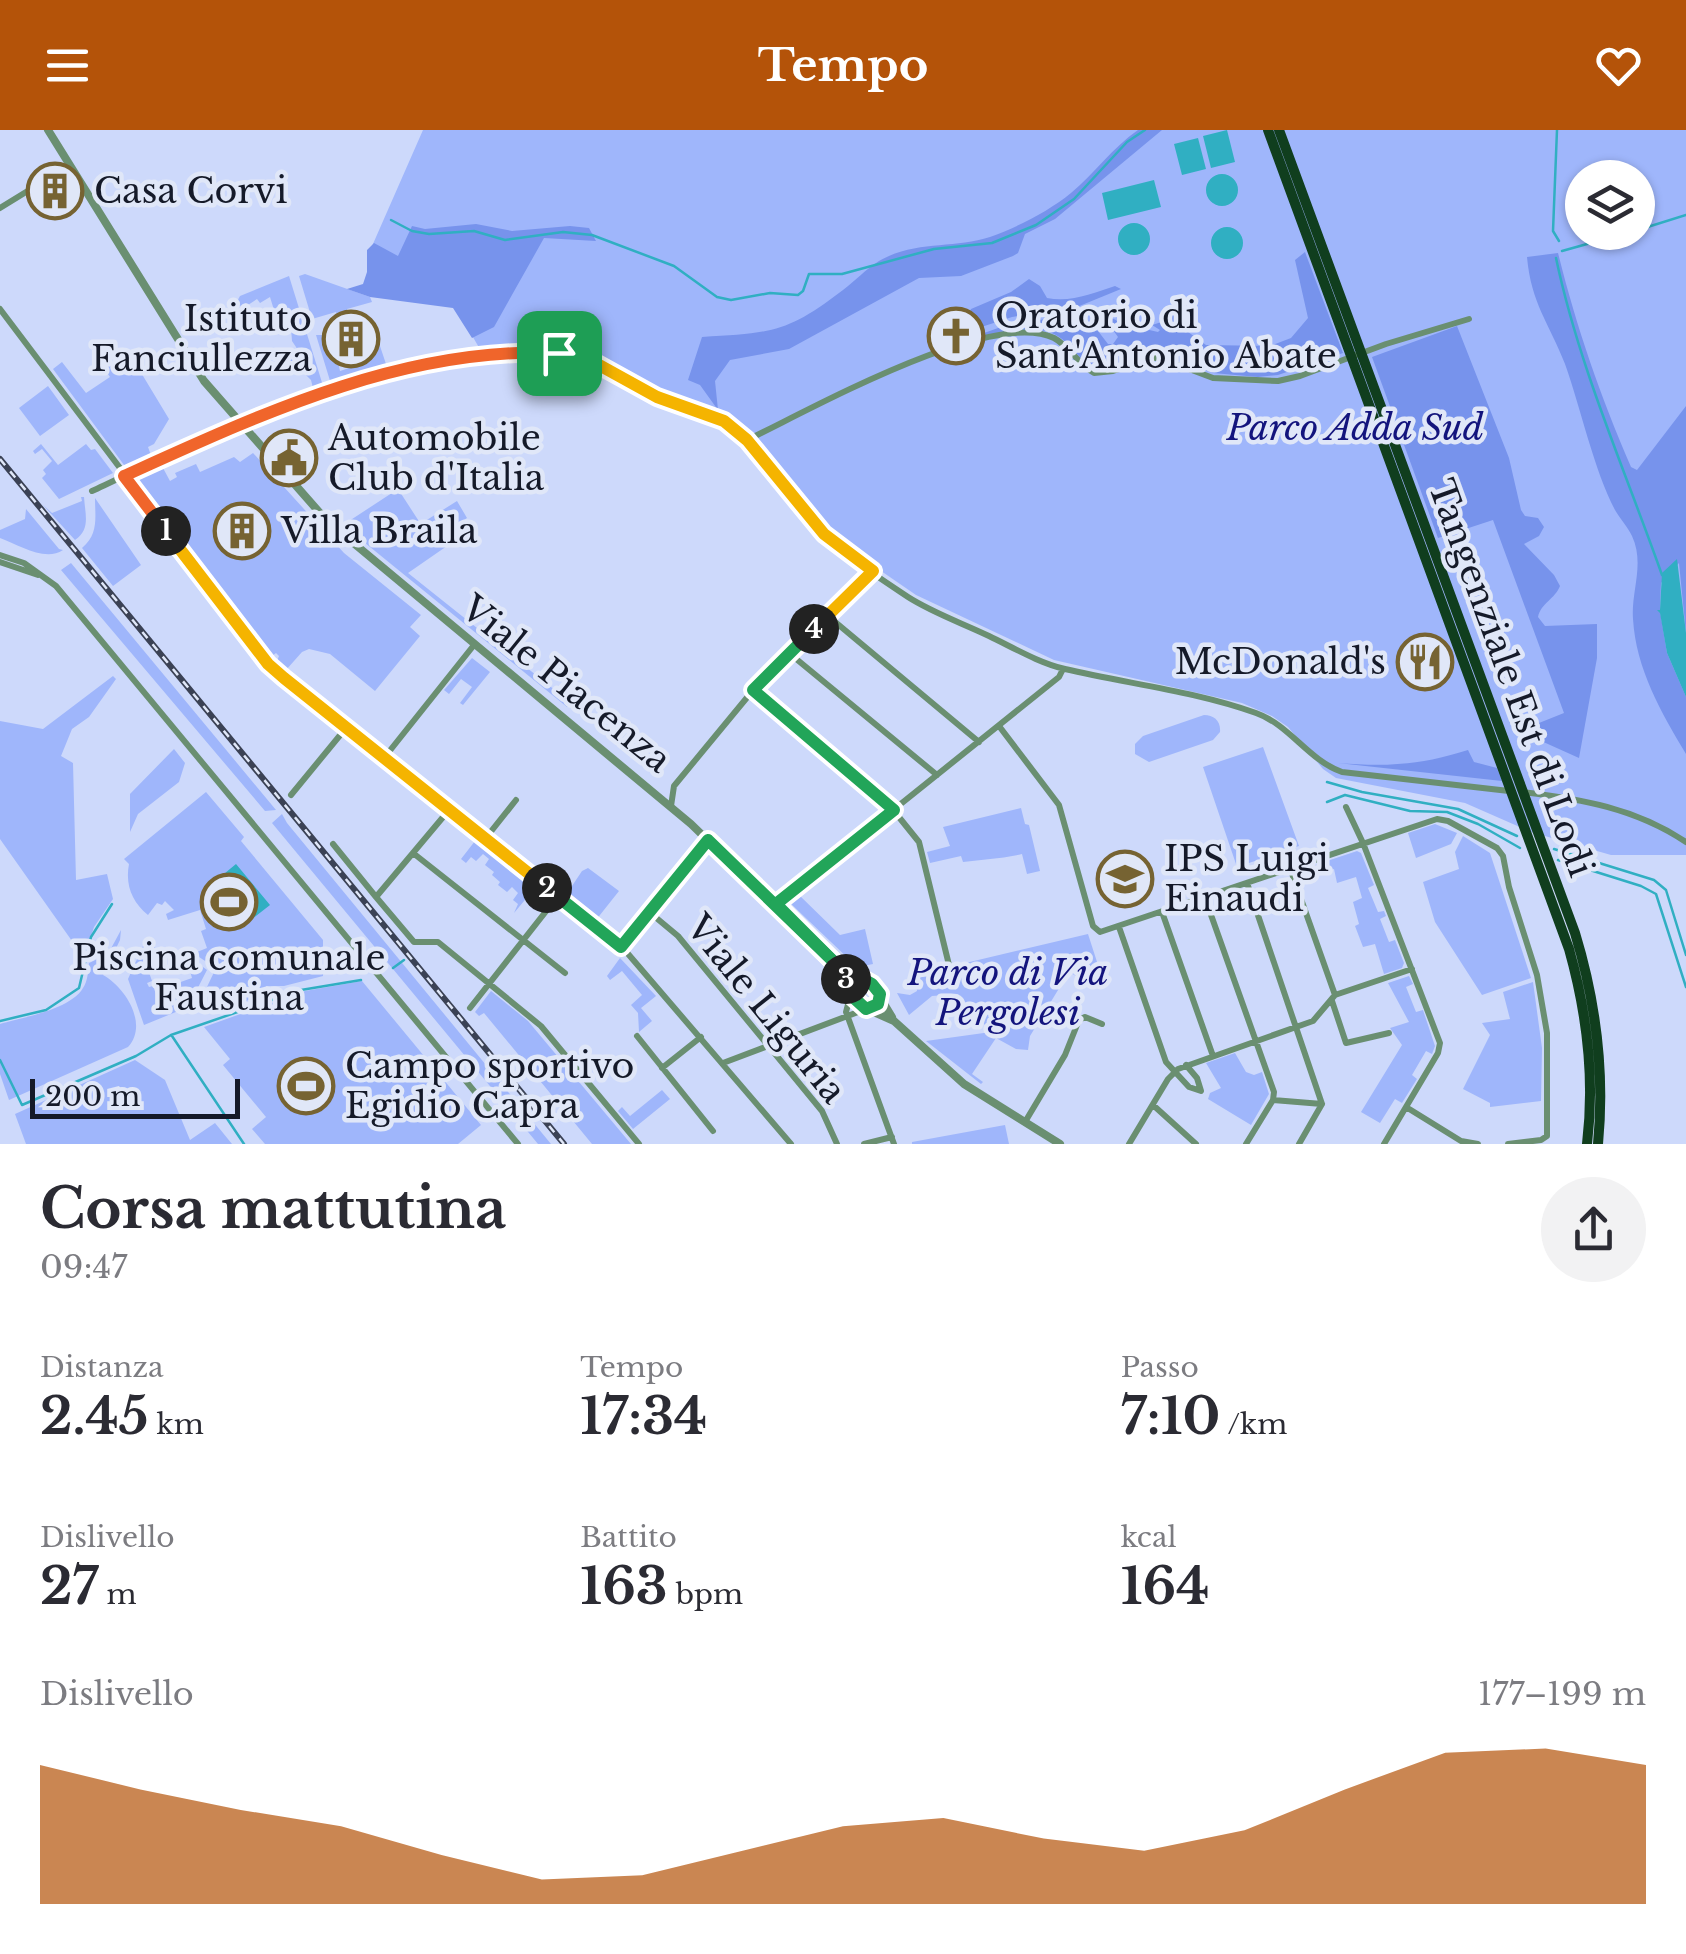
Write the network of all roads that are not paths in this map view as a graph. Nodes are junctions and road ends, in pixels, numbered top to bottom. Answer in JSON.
{"nodes":[{"id":1,"x":48,"y":130,"type":"edge"},
{"id":2,"x":1268,"y":130,"type":"edge"},
{"id":3,"x":1279,"y":130,"type":"edge"},
{"id":4,"x":70,"y":165,"type":"junction"},
{"id":5,"x":0,"y":208,"type":"edge"},
{"id":6,"x":1315,"y":244,"type":"junction"},
{"id":7,"x":0,"y":309,"type":"edge"},
{"id":8,"x":1469,"y":319,"type":"dead end"},
{"id":9,"x":241,"y":425,"type":"junction"},
{"id":10,"x":747,"y":440,"type":"junction"},
{"id":11,"x":124,"y":476,"type":"junction"},
{"id":12,"x":92,"y":491,"type":"dead end"},
{"id":13,"x":0,"y":558,"type":"edge"},
{"id":14,"x":873,"y":571,"type":"junction"},
{"id":15,"x":828,"y":616,"type":"junction"},
{"id":16,"x":474,"y":644,"type":"junction"},
{"id":17,"x":790,"y":653,"type":"junction"},
{"id":18,"x":1063,"y":669,"type":"junction"},
{"id":19,"x":753,"y":690,"type":"junction"},
{"id":20,"x":998,"y":726,"type":"junction"},
{"id":21,"x":346,"y":728,"type":"junction"},
{"id":22,"x":979,"y":742,"type":"junction"},
{"id":23,"x":384,"y":758,"type":"junction"},
{"id":24,"x":937,"y":775,"type":"junction"},
{"id":25,"x":674,"y":786,"type":"junction"},
{"id":26,"x":654,"y":790,"type":"junction"},
{"id":27,"x":291,"y":795,"type":"dead end"},
{"id":28,"x":516,"y":800,"type":"dead end"},
{"id":29,"x":671,"y":806,"type":"junction"},
{"id":30,"x":1346,"y":807,"type":"dead end"},
{"id":31,"x":449,"y":810,"type":"junction"},
{"id":32,"x":894,"y":810,"type":"junction"},
{"id":33,"x":485,"y":838,"type":"junction"},
{"id":34,"x":708,"y":840,"type":"junction"},
{"id":35,"x":1686,"y":842,"type":"edge"},
{"id":36,"x":1364,"y":843,"type":"junction"},
{"id":37,"x":332,"y":844,"type":"dead end"},
{"id":38,"x":413,"y":853,"type":"junction"},
{"id":39,"x":1290,"y":868,"type":"junction"},
{"id":40,"x":1247,"y":883,"type":"junction"},
{"id":41,"x":558,"y":896,"type":"junction"},
{"id":42,"x":376,"y":897,"type":"junction"},
{"id":43,"x":1204,"y":898,"type":"junction"},
{"id":44,"x":776,"y":904,"type":"junction"},
{"id":45,"x":648,"y":911,"type":"junction"},
{"id":46,"x":1162,"y":912,"type":"junction"},
{"id":47,"x":1119,"y":927,"type":"junction"},
{"id":48,"x":524,"y":940,"type":"junction"},
{"id":49,"x":621,"y":947,"type":"junction"},
{"id":50,"x":836,"y":964,"type":"junction"},
{"id":51,"x":949,"y":965,"type":"dead end"},
{"id":52,"x":1412,"y":970,"type":"junction"},
{"id":53,"x":565,"y":973,"type":"dead end"},
{"id":54,"x":863,"y":979,"type":"junction"},
{"id":55,"x":489,"y":983,"type":"junction"},
{"id":56,"x":851,"y":993,"type":"junction"},
{"id":57,"x":880,"y":994,"type":"junction"},
{"id":58,"x":1333,"y":998,"type":"junction"},
{"id":59,"x":470,"y":1008,"type":"dead end"},
{"id":60,"x":866,"y":1009,"type":"junction"},
{"id":61,"x":847,"y":1017,"type":"junction"},
{"id":62,"x":894,"y":1021,"type":"junction"},
{"id":63,"x":1102,"y":1024,"type":"dead end"},
{"id":64,"x":1298,"y":1026,"type":"junction"},
{"id":65,"x":1389,"y":1033,"type":"dead end"},
{"id":66,"x":636,"y":1036,"type":"dead end"},
{"id":67,"x":701,"y":1037,"type":"junction"},
{"id":68,"x":1256,"y":1041,"type":"junction"},
{"id":69,"x":768,"y":1046,"type":"junction"},
{"id":70,"x":1213,"y":1056,"type":"junction"},
{"id":71,"x":723,"y":1063,"type":"junction"},
{"id":72,"x":1186,"y":1066,"type":"junction"},
{"id":73,"x":662,"y":1068,"type":"junction"},
{"id":74,"x":1174,"y":1072,"type":"junction"},
{"id":75,"x":1272,"y":1100,"type":"junction"},
{"id":76,"x":1153,"y":1104,"type":"junction"},
{"id":77,"x":1322,"y":1104,"type":"junction"},
{"id":78,"x":1406,"y":1106,"type":"junction"},
{"id":79,"x":1024,"y":1122,"type":"junction"},
{"id":80,"x":714,"y":1131,"type":"dead end"},
{"id":81,"x":893,"y":1140,"type":"edge"},
{"id":82,"x":518,"y":1144,"type":"edge"},
{"id":83,"x":639,"y":1144,"type":"edge"},
{"id":84,"x":791,"y":1144,"type":"edge"},
{"id":85,"x":836,"y":1144,"type":"edge"},
{"id":86,"x":864,"y":1144,"type":"edge"},
{"id":87,"x":1060,"y":1144,"type":"edge"},
{"id":88,"x":1129,"y":1144,"type":"edge"},
{"id":89,"x":1196,"y":1144,"type":"edge"},
{"id":90,"x":1246,"y":1144,"type":"edge"},
{"id":91,"x":1298,"y":1144,"type":"edge"},
{"id":92,"x":1384,"y":1144,"type":"edge"},
{"id":93,"x":1478,"y":1144,"type":"edge"},
{"id":94,"x":1508,"y":1144,"type":"edge"},
{"id":95,"x":1584,"y":1144,"type":"edge"},
{"id":96,"x":1601,"y":1144,"type":"edge"}],
"edges":[{"from":1,"to":4,"type":"street","name":"Viale Piacenza"},
{"from":2,"to":6,"type":"highway","name":"Tangenziale Est di Lodi"},
{"from":3,"to":6,"type":"highway","name":"Tangenziale Est di Lodi"},
{"from":4,"to":5,"type":"street"},
{"from":4,"to":9,"type":"street","name":"Viale Piacenza"},
{"from":6,"to":95,"type":"highway","name":"Tangenziale Est di Lodi"},
{"from":6,"to":96,"type":"highway","name":"Tangenziale Est di Lodi"},
{"from":7,"to":11,"type":"street"},
{"from":8,"to":10,"type":"street"},
{"from":9,"to":10,"type":"street"},
{"from":9,"to":11,"type":"street"},
{"from":9,"to":16,"type":"street","name":"Viale Piacenza"},
{"from":10,"to":14,"type":"street"},
{"from":11,"to":12,"type":"street"},
{"from":11,"to":21,"type":"street"},
{"from":13,"to":82,"type":"street"},
{"from":14,"to":15,"type":"street"},
{"from":14,"to":18,"type":"street"},
{"from":15,"to":17,"type":"street"},
{"from":15,"to":22,"type":"street"},
{"from":16,"to":23,"type":"street"},
{"from":16,"to":26,"type":"street","name":"Viale Piacenza"},
{"from":17,"to":19,"type":"street"},
{"from":17,"to":24,"type":"street"},
{"from":18,"to":20,"type":"street"},
{"from":18,"to":35,"type":"street"},
{"from":19,"to":25,"type":"street"},
{"from":19,"to":32,"type":"street"},
{"from":20,"to":22,"type":"street"},
{"from":20,"to":47,"type":"street"},
{"from":21,"to":23,"type":"street"},
{"from":21,"to":27,"type":"street"},
{"from":22,"to":24,"type":"street"},
{"from":23,"to":31,"type":"street"},
{"from":24,"to":32,"type":"street"},
{"from":25,"to":26,"type":"street"},
{"from":25,"to":29,"type":"street"},
{"from":26,"to":29,"type":"street","name":"Viale Piacenza"},
{"from":28,"to":33,"type":"street"},
{"from":29,"to":34,"type":"street","name":"Viale Piacenza"},
{"from":30,"to":36,"type":"street"},
{"from":31,"to":33,"type":"street"},
{"from":31,"to":38,"type":"street"},
{"from":32,"to":44,"type":"street"},
{"from":32,"to":51,"type":"street"},
{"from":33,"to":41,"type":"street"},
{"from":34,"to":44,"type":"street","name":"Viale Piacenza"},
{"from":34,"to":45,"type":"street"},
{"from":36,"to":39,"type":"street"},
{"from":36,"to":52,"type":"street"},
{"from":36,"to":94,"type":"street"},
{"from":37,"to":42,"type":"street"},
{"from":38,"to":42,"type":"street"},
{"from":38,"to":48,"type":"street"},
{"from":39,"to":40,"type":"street"},
{"from":39,"to":58,"type":"street"},
{"from":40,"to":43,"type":"street"},
{"from":40,"to":64,"type":"street"},
{"from":41,"to":48,"type":"street"},
{"from":41,"to":49,"type":"street"},
{"from":42,"to":55,"type":"street"},
{"from":43,"to":46,"type":"street"},
{"from":43,"to":68,"type":"street"},
{"from":44,"to":50,"type":"street","name":"Viale Piacenza"},
{"from":45,"to":49,"type":"street"},
{"from":45,"to":69,"type":"street","name":"Viale Liguria"},
{"from":46,"to":47,"type":"street"},
{"from":46,"to":70,"type":"street"},
{"from":47,"to":74,"type":"street"},
{"from":48,"to":53,"type":"street"},
{"from":48,"to":55,"type":"street"},
{"from":49,"to":67,"type":"street"},
{"from":50,"to":54,"type":"street","name":"Viale Piacenza"},
{"from":50,"to":56,"type":"street","name":"Viale Piacenza"},
{"from":52,"to":58,"type":"street"},
{"from":52,"to":78,"type":"street"},
{"from":54,"to":56,"type":"street"},
{"from":54,"to":57,"type":"street","name":"Viale Piacenza"},
{"from":55,"to":59,"type":"street"},
{"from":55,"to":83,"type":"street"},
{"from":56,"to":60,"type":"street","name":"Viale Piacenza"},
{"from":56,"to":61,"type":"street"},
{"from":57,"to":60,"type":"street"},
{"from":57,"to":62,"type":"street"},
{"from":58,"to":64,"type":"street"},
{"from":58,"to":65,"type":"street"},
{"from":60,"to":61,"type":"street"},
{"from":60,"to":62,"type":"street"},
{"from":61,"to":69,"type":"street"},
{"from":61,"to":81,"type":"street"},
{"from":62,"to":79,"type":"street"},
{"from":63,"to":79,"type":"street"},
{"from":64,"to":68,"type":"street"},
{"from":64,"to":77,"type":"street"},
{"from":66,"to":73,"type":"street"},
{"from":67,"to":71,"type":"street"},
{"from":67,"to":73,"type":"street"},
{"from":68,"to":70,"type":"street"},
{"from":68,"to":75,"type":"street"},
{"from":69,"to":71,"type":"street"},
{"from":69,"to":85,"type":"street","name":"Viale Liguria"},
{"from":70,"to":72,"type":"street"},
{"from":71,"to":84,"type":"street"},
{"from":72,"to":74,"type":"street"},
{"from":72,"to":74,"type":"street"},
{"from":73,"to":80,"type":"street"},
{"from":74,"to":76,"type":"street"},
{"from":75,"to":77,"type":"street"},
{"from":75,"to":90,"type":"street"},
{"from":76,"to":88,"type":"street"},
{"from":76,"to":89,"type":"street"},
{"from":77,"to":91,"type":"street"},
{"from":78,"to":92,"type":"street"},
{"from":78,"to":93,"type":"street"},
{"from":79,"to":87,"type":"street"},
{"from":81,"to":86,"type":"street"}]}
